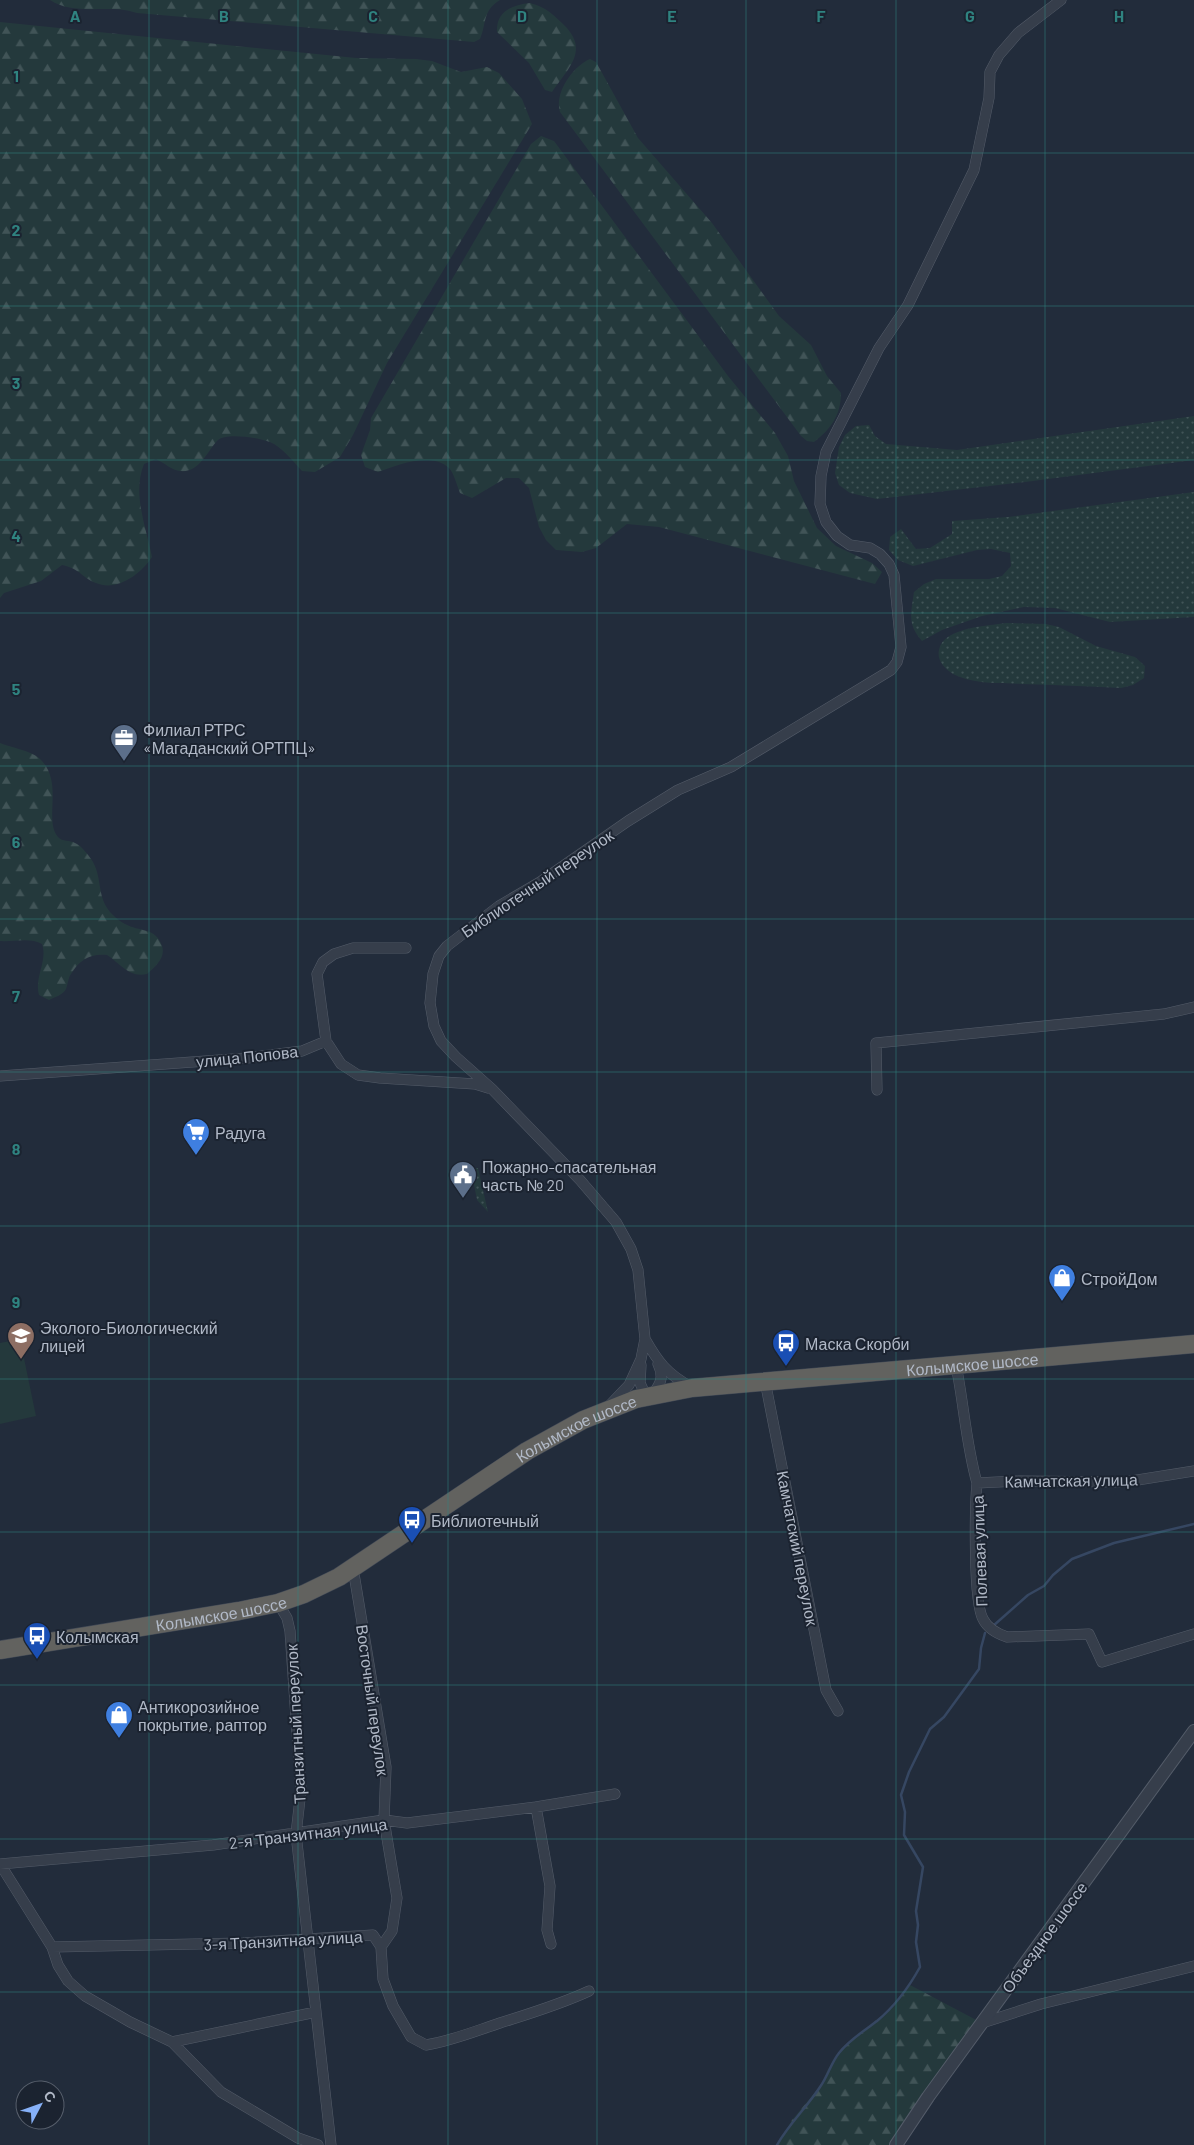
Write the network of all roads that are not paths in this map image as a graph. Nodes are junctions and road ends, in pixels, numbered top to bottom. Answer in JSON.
{"nodes":[{"id":1,"x":1061,"y":0,"type":"edge"},
{"id":2,"x":406,"y":948,"type":"dead end"},
{"id":3,"x":1194,"y":1007,"type":"edge"},
{"id":4,"x":326,"y":1041,"type":"junction"},
{"id":5,"x":0,"y":1076,"type":"edge"},
{"id":6,"x":492,"y":1089,"type":"junction"},
{"id":7,"x":878,"y":1090,"type":"dead end"},
{"id":8,"x":645,"y":1339,"type":"junction"},
{"id":9,"x":1194,"y":1344,"type":"edge"},
{"id":10,"x":641,"y":1359,"type":"junction"},
{"id":11,"x":656,"y":1360,"type":"junction"},
{"id":12,"x":956,"y":1365,"type":"junction"},
{"id":13,"x":765,"y":1381,"type":"junction"},
{"id":14,"x":692,"y":1388,"type":"junction"},
{"id":15,"x":649,"y":1395,"type":"junction"},
{"id":16,"x":604,"y":1410,"type":"junction"},
{"id":17,"x":1194,"y":1471,"type":"edge"},
{"id":18,"x":978,"y":1483,"type":"junction"},
{"id":19,"x":354,"y":1568,"type":"junction"},
{"id":20,"x":278,"y":1603,"type":"junction"},
{"id":21,"x":1194,"y":1634,"type":"edge"},
{"id":22,"x":0,"y":1650,"type":"edge"},
{"id":23,"x":838,"y":1711,"type":"dead end"},
{"id":24,"x":1194,"y":1731,"type":"edge"},
{"id":25,"x":615,"y":1794,"type":"dead end"},
{"id":26,"x":536,"y":1807,"type":"junction"},
{"id":27,"x":384,"y":1820,"type":"junction"},
{"id":28,"x":296,"y":1834,"type":"junction"},
{"id":29,"x":0,"y":1864,"type":"edge"},
{"id":30,"x":308,"y":1938,"type":"junction"},
{"id":31,"x":551,"y":1944,"type":"dead end"},
{"id":32,"x":52,"y":1947,"type":"junction"},
{"id":33,"x":381,"y":1947,"type":"junction"},
{"id":34,"x":1194,"y":1966,"type":"edge"},
{"id":35,"x":588,"y":1991,"type":"dead end"},
{"id":36,"x":316,"y":2012,"type":"junction"},
{"id":37,"x":982,"y":2023,"type":"junction"},
{"id":38,"x":172,"y":2042,"type":"junction"},
{"id":39,"x":318,"y":2145,"type":"edge"},
{"id":40,"x":331,"y":2145,"type":"edge"},
{"id":41,"x":896,"y":2145,"type":"edge"}],
"edges":[{"from":1,"to":6,"type":"street","name":"Библиотечный переулок"},
{"from":2,"to":4,"type":"street"},
{"from":3,"to":7,"type":"street"},
{"from":4,"to":5,"type":"street","name":"улица Попова"},
{"from":4,"to":6,"type":"street"},
{"from":6,"to":8,"type":"street","name":"Библиотечный переулок"},
{"from":8,"to":10,"type":"street","name":"Библиотечный переулок"},
{"from":8,"to":11,"type":"street","name":"Библиотечный переулок"},
{"from":9,"to":12,"type":"highway","name":"Колымское шоссе"},
{"from":10,"to":15,"type":"street"},
{"from":10,"to":16,"type":"street","name":"Библиотечный переулок"},
{"from":11,"to":14,"type":"street","name":"Библиотечный переулок"},
{"from":11,"to":15,"type":"street"},
{"from":12,"to":13,"type":"highway","name":"Колымское шоссе"},
{"from":12,"to":18,"type":"street"},
{"from":13,"to":14,"type":"highway","name":"Колымское шоссе"},
{"from":13,"to":23,"type":"street","name":"Камчатский переулок"},
{"from":14,"to":15,"type":"highway","name":"Колымское шоссе"},
{"from":15,"to":16,"type":"highway","name":"Колымское шоссе"},
{"from":16,"to":19,"type":"highway","name":"Колымское шоссе"},
{"from":17,"to":18,"type":"street","name":"Камчатская улица"},
{"from":18,"to":21,"type":"street","name":"Полевая улица"},
{"from":19,"to":20,"type":"highway","name":"Колымское шоссе"},
{"from":19,"to":27,"type":"street","name":"Восточный переулок"},
{"from":20,"to":22,"type":"highway","name":"Колымское шоссе"},
{"from":20,"to":28,"type":"street","name":"Транзитный переулок"},
{"from":24,"to":37,"type":"street","name":"Объездное шоссе"},
{"from":25,"to":26,"type":"street","name":"2-я Транзитная улица"},
{"from":26,"to":27,"type":"street","name":"2-я Транзитная улица"},
{"from":26,"to":31,"type":"street"},
{"from":27,"to":28,"type":"street","name":"2-я Транзитная улица"},
{"from":27,"to":33,"type":"street","name":"Восточный переулок"},
{"from":28,"to":29,"type":"street","name":"2-я Транзитная улица"},
{"from":28,"to":30,"type":"street","name":"Транзитный переулок"},
{"from":29,"to":32,"type":"street"},
{"from":30,"to":32,"type":"street","name":"3-я Транзитная улица"},
{"from":30,"to":33,"type":"street","name":"3-я Транзитная улица"},
{"from":30,"to":36,"type":"street","name":"Транзитный переулок"},
{"from":32,"to":38,"type":"street"},
{"from":33,"to":35,"type":"street","name":"3-я Транзитная улица"},
{"from":34,"to":37,"type":"street"},
{"from":36,"to":38,"type":"street"},
{"from":36,"to":40,"type":"street","name":"Транзитный переулок"},
{"from":37,"to":41,"type":"street","name":"Объездное шоссе"},
{"from":38,"to":39,"type":"street"}]}
